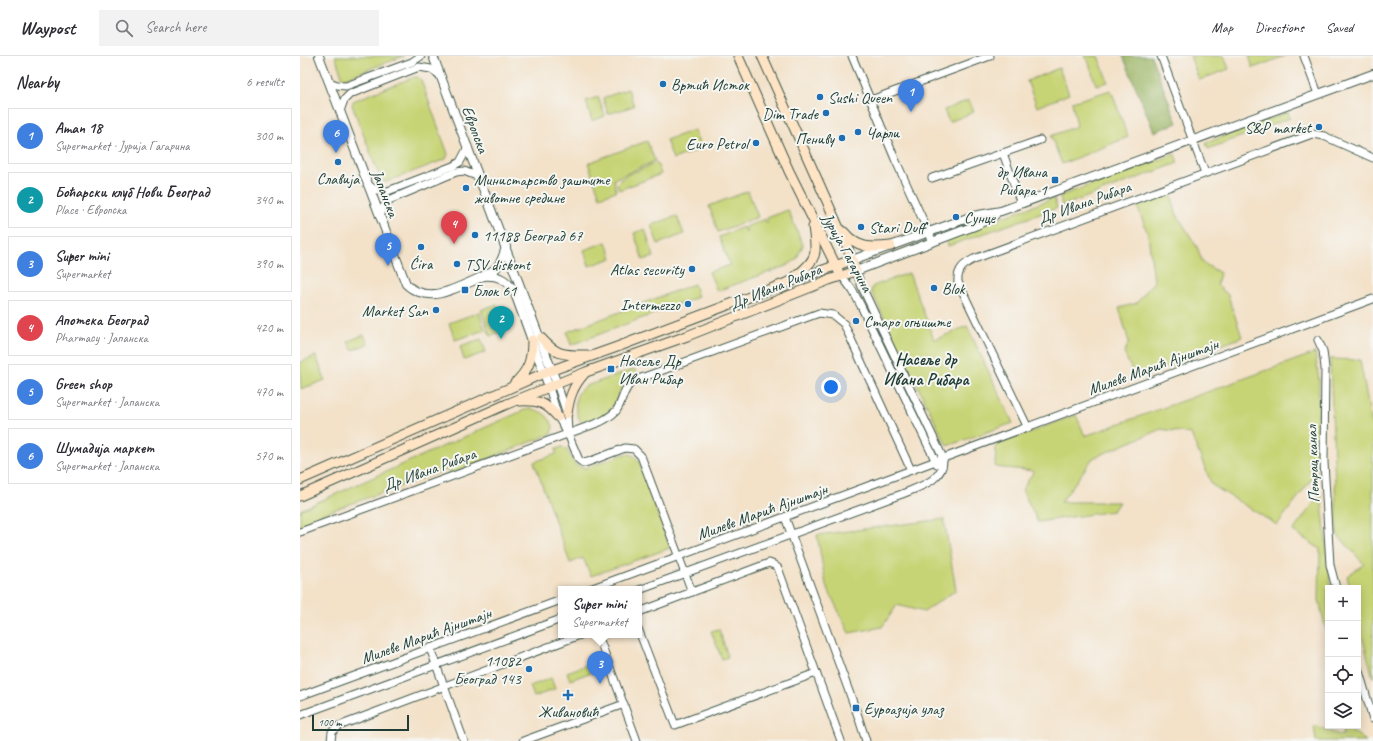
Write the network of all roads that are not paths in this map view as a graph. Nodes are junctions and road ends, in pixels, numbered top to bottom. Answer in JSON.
{"nodes":[{"id":1,"x":319,"y":56,"type":"edge"},
{"id":2,"x":421,"y":56,"type":"edge"},
{"id":3,"x":433,"y":56,"type":"edge"},
{"id":4,"x":738,"y":56,"type":"edge"},
{"id":5,"x":762,"y":56,"type":"edge"},
{"id":6,"x":852,"y":56,"type":"edge"},
{"id":7,"x":990,"y":56,"type":"edge"},
{"id":8,"x":1161,"y":56,"type":"edge"},
{"id":9,"x":1304,"y":56,"type":"edge"},
{"id":10,"x":1373,"y":74,"type":"edge"},
{"id":11,"x":441,"y":77,"type":"junction"},
{"id":12,"x":328,"y":80,"type":"junction"},
{"id":13,"x":1318,"y":94,"type":"junction"},
{"id":14,"x":871,"y":100,"type":"junction"},
{"id":15,"x":340,"y":111,"type":"junction"},
{"id":16,"x":1040,"y":140,"type":"dead end"},
{"id":17,"x":1193,"y":140,"type":"junction"},
{"id":18,"x":468,"y":147,"type":"junction"},
{"id":19,"x":1003,"y":153,"type":"junction"},
{"id":20,"x":1373,"y":158,"type":"edge"},
{"id":21,"x":1205,"y":173,"type":"junction"},
{"id":22,"x":479,"y":177,"type":"junction"},
{"id":23,"x":932,"y":178,"type":"dead end"},
{"id":24,"x":368,"y":185,"type":"junction"},
{"id":25,"x":1021,"y":204,"type":"junction"},
{"id":26,"x":1001,"y":211,"type":"junction"},
{"id":27,"x":380,"y":217,"type":"junction"},
{"id":28,"x":812,"y":218,"type":"junction"},
{"id":29,"x":838,"y":226,"type":"junction"},
{"id":30,"x":929,"y":232,"type":"junction"},
{"id":31,"x":932,"y":242,"type":"junction"},
{"id":32,"x":891,"y":246,"type":"junction"},
{"id":33,"x":506,"y":247,"type":"junction"},
{"id":34,"x":852,"y":260,"type":"junction"},
{"id":35,"x":835,"y":265,"type":"junction"},
{"id":36,"x":856,"y":271,"type":"junction"},
{"id":37,"x":483,"y":276,"type":"junction"},
{"id":38,"x":842,"y":276,"type":"junction"},
{"id":39,"x":789,"y":282,"type":"junction"},
{"id":40,"x":510,"y":285,"type":"joint"},
{"id":41,"x":1373,"y":300,"type":"edge"},
{"id":42,"x":537,"y":339,"type":"junction"},
{"id":43,"x":1318,"y":340,"type":"dead end"},
{"id":44,"x":594,"y":355,"type":"junction"},
{"id":45,"x":548,"y":371,"type":"junction"},
{"id":46,"x":586,"y":372,"type":"junction"},
{"id":47,"x":553,"y":385,"type":"junction"},
{"id":48,"x":504,"y":390,"type":"junction"},
{"id":49,"x":507,"y":404,"type":"junction"},
{"id":50,"x":563,"y":415,"type":"junction"},
{"id":51,"x":1028,"y":428,"type":"junction"},
{"id":52,"x":568,"y":434,"type":"junction"},
{"id":53,"x":943,"y":458,"type":"junction"},
{"id":54,"x":934,"y":461,"type":"junction"},
{"id":55,"x":942,"y":468,"type":"junction"},
{"id":56,"x":911,"y":470,"type":"junction"},
{"id":57,"x":300,"y":480,"type":"edge"},
{"id":58,"x":300,"y":496,"type":"edge"},
{"id":59,"x":785,"y":517,"type":"junction"},
{"id":60,"x":300,"y":532,"type":"edge"},
{"id":61,"x":791,"y":534,"type":"junction"},
{"id":62,"x":679,"y":556,"type":"junction"},
{"id":63,"x":685,"y":573,"type":"junction"},
{"id":64,"x":1335,"y":585,"type":"edge"},
{"id":65,"x":598,"y":586,"type":"edge"},
{"id":66,"x":642,"y":589,"type":"edge"},
{"id":67,"x":692,"y":592,"type":"junction"},
{"id":68,"x":558,"y":601,"type":"edge"},
{"id":69,"x":642,"y":611,"type":"edge"},
{"id":70,"x":558,"y":620,"type":"edge"},
{"id":71,"x":572,"y":638,"type":"edge"},
{"id":72,"x":599,"y":638,"type":"edge"},
{"id":73,"x":642,"y":638,"type":"edge"},
{"id":74,"x":430,"y":648,"type":"junction"},
{"id":75,"x":437,"y":665,"type":"junction"},
{"id":76,"x":816,"y":673,"type":"junction"},
{"id":77,"x":1361,"y":678,"type":"edge"},
{"id":78,"x":444,"y":686,"type":"junction"},
{"id":79,"x":300,"y":696,"type":"edge"},
{"id":80,"x":624,"y":704,"type":"junction"},
{"id":81,"x":300,"y":715,"type":"edge"},
{"id":82,"x":1373,"y":719,"type":"edge"},
{"id":83,"x":331,"y":741,"type":"edge"},
{"id":84,"x":464,"y":741,"type":"edge"},
{"id":85,"x":523,"y":741,"type":"edge"},
{"id":86,"x":637,"y":741,"type":"edge"},
{"id":87,"x":840,"y":741,"type":"edge"},
{"id":88,"x":866,"y":741,"type":"edge"}],
"edges":[{"from":1,"to":12,"type":"street","name":"Јапанска"},
{"from":2,"to":12,"type":"street"},
{"from":3,"to":11,"type":"street","name":"Европска"},
{"from":4,"to":28,"type":"main road","name":"Јурија Гагарина"},
{"from":5,"to":29,"type":"main road","name":"Јурија Гагарина"},
{"from":6,"to":14,"type":"street"},
{"from":7,"to":14,"type":"street"},
{"from":8,"to":17,"type":"street"},
{"from":9,"to":13,"type":"street"},
{"from":10,"to":13,"type":"street","name":"Др Ивана Рибара"},
{"from":11,"to":15,"type":"street"},
{"from":11,"to":18,"type":"street","name":"Европска"},
{"from":12,"to":15,"type":"street","name":"Јапанска"},
{"from":13,"to":17,"type":"street","name":"Др Ивана Рибара"},
{"from":14,"to":30,"type":"street"},
{"from":15,"to":24,"type":"street","name":"Јапанска"},
{"from":16,"to":19,"type":"street"},
{"from":17,"to":21,"type":"street"},
{"from":17,"to":25,"type":"street","name":"Др Ивана Рибара"},
{"from":18,"to":22,"type":"street","name":"Европска"},
{"from":18,"to":24,"type":"street"},
{"from":19,"to":23,"type":"street"},
{"from":19,"to":25,"type":"street"},
{"from":20,"to":21,"type":"street","name":"Др Ивана Рибара"},
{"from":21,"to":51,"type":"street","name":"Др Ивана Рибара"},
{"from":22,"to":27,"type":"street"},
{"from":22,"to":33,"type":"street","name":"Европска"},
{"from":24,"to":27,"type":"street","name":"Јапанска"},
{"from":25,"to":26,"type":"street","name":"Др Ивана Рибара"},
{"from":26,"to":30,"type":"street","name":"Др Ивана Рибара"},
{"from":26,"to":31,"type":"street","name":"Др Ивана Рибара"},
{"from":27,"to":37,"type":"street","name":"Јапанска"},
{"from":28,"to":35,"type":"main road","name":"Јурија Гагарина"},
{"from":28,"to":39,"type":"main road"},
{"from":29,"to":32,"type":"main road"},
{"from":29,"to":34,"type":"main road","name":"Јурија Гагарина"},
{"from":30,"to":31,"type":"street"},
{"from":30,"to":32,"type":"street","name":"Др Ивана Рибара"},
{"from":31,"to":36,"type":"street","name":"Др Ивана Рибара"},
{"from":32,"to":34,"type":"street","name":"Др Ивана Рибара"},
{"from":33,"to":37,"type":"street","name":"Јапанска"},
{"from":33,"to":42,"type":"street","name":"Европска"},
{"from":34,"to":35,"type":"main road","name":"Др Ивана Рибара"},
{"from":34,"to":36,"type":"main road","name":"Јурија Гагарина"},
{"from":35,"to":38,"type":"main road","name":"Јурија Гагарина"},
{"from":35,"to":39,"type":"main road","name":"Др Ивана Рибара"},
{"from":36,"to":38,"type":"main road","name":"Др Ивана Рибара"},
{"from":36,"to":53,"type":"street","name":"Јурија Гагарина"},
{"from":37,"to":40,"type":"street","name":"Јапанска"},
{"from":38,"to":46,"type":"main road","name":"Др Ивана Рибара"},
{"from":38,"to":54,"type":"street","name":"Јурија Гагарина"},
{"from":39,"to":44,"type":"main road","name":"Др Ивана Рибара"},
{"from":40,"to":42,"type":"street","name":"Европска"},
{"from":41,"to":51,"type":"street","name":"Милеве Марић Ајнштајн"},
{"from":42,"to":44,"type":"main road"},
{"from":42,"to":45,"type":"street","name":"Европска"},
{"from":42,"to":48,"type":"main road"},
{"from":43,"to":64,"type":"street","name":"Петрац канал"},
{"from":44,"to":45,"type":"main road","name":"Др Ивана Рибара"},
{"from":45,"to":47,"type":"street"},
{"from":45,"to":48,"type":"main road","name":"Др Ивана Рибара"},
{"from":46,"to":47,"type":"main road","name":"Др Ивана Рибара"},
{"from":46,"to":50,"type":"main road"},
{"from":47,"to":49,"type":"main road","name":"Др Ивана Рибара"},
{"from":47,"to":50,"type":"street"},
{"from":48,"to":57,"type":"main road","name":"Др Ивана Рибара"},
{"from":49,"to":50,"type":"main road"},
{"from":49,"to":58,"type":"main road","name":"Др Ивана Рибара"},
{"from":50,"to":52,"type":"street"},
{"from":51,"to":53,"type":"street","name":"Милеве Марић Ајнштајн"},
{"from":52,"to":56,"type":"street","name":"Др Ивана Рибара"},
{"from":52,"to":60,"type":"street","name":"Др Ивана Рибара"},
{"from":52,"to":62,"type":"street"},
{"from":53,"to":54,"type":"street","name":"Милеве Марић Ајнштајн"},
{"from":53,"to":55,"type":"street"},
{"from":54,"to":55,"type":"street"},
{"from":54,"to":56,"type":"street","name":"Милеве Марић Ајнштајн"},
{"from":55,"to":61,"type":"street","name":"Милеве Марић Ајнштајн"},
{"from":56,"to":59,"type":"street","name":"Милеве Марић Ајнштајн"},
{"from":59,"to":61,"type":"street"},
{"from":59,"to":62,"type":"street","name":"Милеве Марић Ајнштајн"},
{"from":61,"to":63,"type":"street","name":"Милеве Марић Ајнштајн"},
{"from":61,"to":88,"type":"street"},
{"from":62,"to":63,"type":"street"},
{"from":62,"to":65,"type":"street","name":"Милеве Марић Ајнштајн"},
{"from":63,"to":66,"type":"street","name":"Милеве Марић Ајнштајн"},
{"from":63,"to":67,"type":"street"},
{"from":67,"to":69,"type":"street"},
{"from":67,"to":76,"type":"street"},
{"from":68,"to":74,"type":"street","name":"Милеве Марић Ајнштајн"},
{"from":70,"to":75,"type":"street","name":"Милеве Марић Ајнштајн"},
{"from":71,"to":78,"type":"street"},
{"from":72,"to":80,"type":"street"},
{"from":73,"to":76,"type":"street"},
{"from":74,"to":75,"type":"street"},
{"from":74,"to":79,"type":"street","name":"Милеве Марић Ајнштајн"},
{"from":75,"to":78,"type":"street","name":"Милеве Марић Ајнштајн"},
{"from":75,"to":81,"type":"street","name":"Милеве Марић Ајнштајн"},
{"from":76,"to":87,"type":"street"},
{"from":77,"to":82,"type":"street"},
{"from":78,"to":83,"type":"street"},
{"from":78,"to":84,"type":"street","name":"Милеве Марић Ајнштајн"},
{"from":80,"to":85,"type":"street"},
{"from":80,"to":86,"type":"street"}]}
